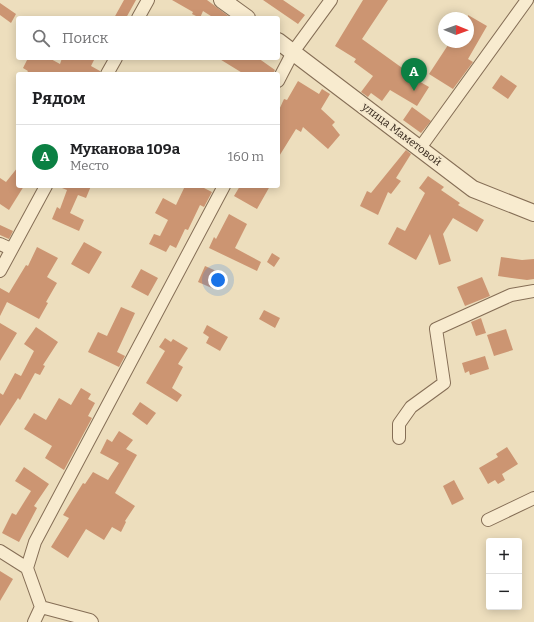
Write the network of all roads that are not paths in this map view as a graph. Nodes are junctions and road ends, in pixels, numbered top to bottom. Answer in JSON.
{"nodes":[{"id":1,"x":148,"y":0,"type":"edge"},
{"id":2,"x":222,"y":0,"type":"edge"},
{"id":3,"x":331,"y":0,"type":"edge"},
{"id":4,"x":527,"y":0,"type":"edge"},
{"id":5,"x":139,"y":16,"type":"edge"},
{"id":6,"x":244,"y":16,"type":"edge"},
{"id":7,"x":280,"y":42,"type":"edge"},
{"id":8,"x":293,"y":52,"type":"junction"},
{"id":9,"x":115,"y":60,"type":"edge"},
{"id":10,"x":108,"y":72,"type":"edge"},
{"id":11,"x":280,"y":76,"type":"edge"},
{"id":12,"x":420,"y":148,"type":"junction"},
{"id":13,"x":45,"y":188,"type":"edge"},
{"id":14,"x":223,"y":188,"type":"edge"},
{"id":15,"x":534,"y":213,"type":"edge"},
{"id":16,"x":0,"y":244,"type":"edge"},
{"id":17,"x":11,"y":249,"type":"junction"},
{"id":18,"x":0,"y":270,"type":"edge"},
{"id":19,"x":534,"y":291,"type":"edge"},
{"id":20,"x":399,"y":438,"type":"dead end"},
{"id":21,"x":534,"y":498,"type":"edge"},
{"id":22,"x":488,"y":520,"type":"dead end"},
{"id":23,"x":0,"y":551,"type":"edge"},
{"id":24,"x":27,"y":568,"type":"junction"},
{"id":25,"x":41,"y":607,"type":"junction"},
{"id":26,"x":34,"y":622,"type":"edge"},
{"id":27,"x":92,"y":622,"type":"edge"}],
"edges":[{"from":1,"to":5,"type":"street"},
{"from":2,"to":6,"type":"street"},
{"from":3,"to":8,"type":"street"},
{"from":4,"to":12,"type":"street"},
{"from":7,"to":8,"type":"street","name":"улица Маметовой"},
{"from":8,"to":11,"type":"street"},
{"from":8,"to":12,"type":"street","name":"улица Маметовой"},
{"from":9,"to":10,"type":"street"},
{"from":12,"to":15,"type":"street","name":"улица Маметовой"},
{"from":13,"to":17,"type":"street"},
{"from":14,"to":24,"type":"street"},
{"from":16,"to":17,"type":"street"},
{"from":17,"to":18,"type":"street"},
{"from":19,"to":20,"type":"street"},
{"from":21,"to":22,"type":"street"},
{"from":23,"to":24,"type":"street"},
{"from":24,"to":25,"type":"street"},
{"from":25,"to":26,"type":"street"},
{"from":25,"to":27,"type":"street"}]}
